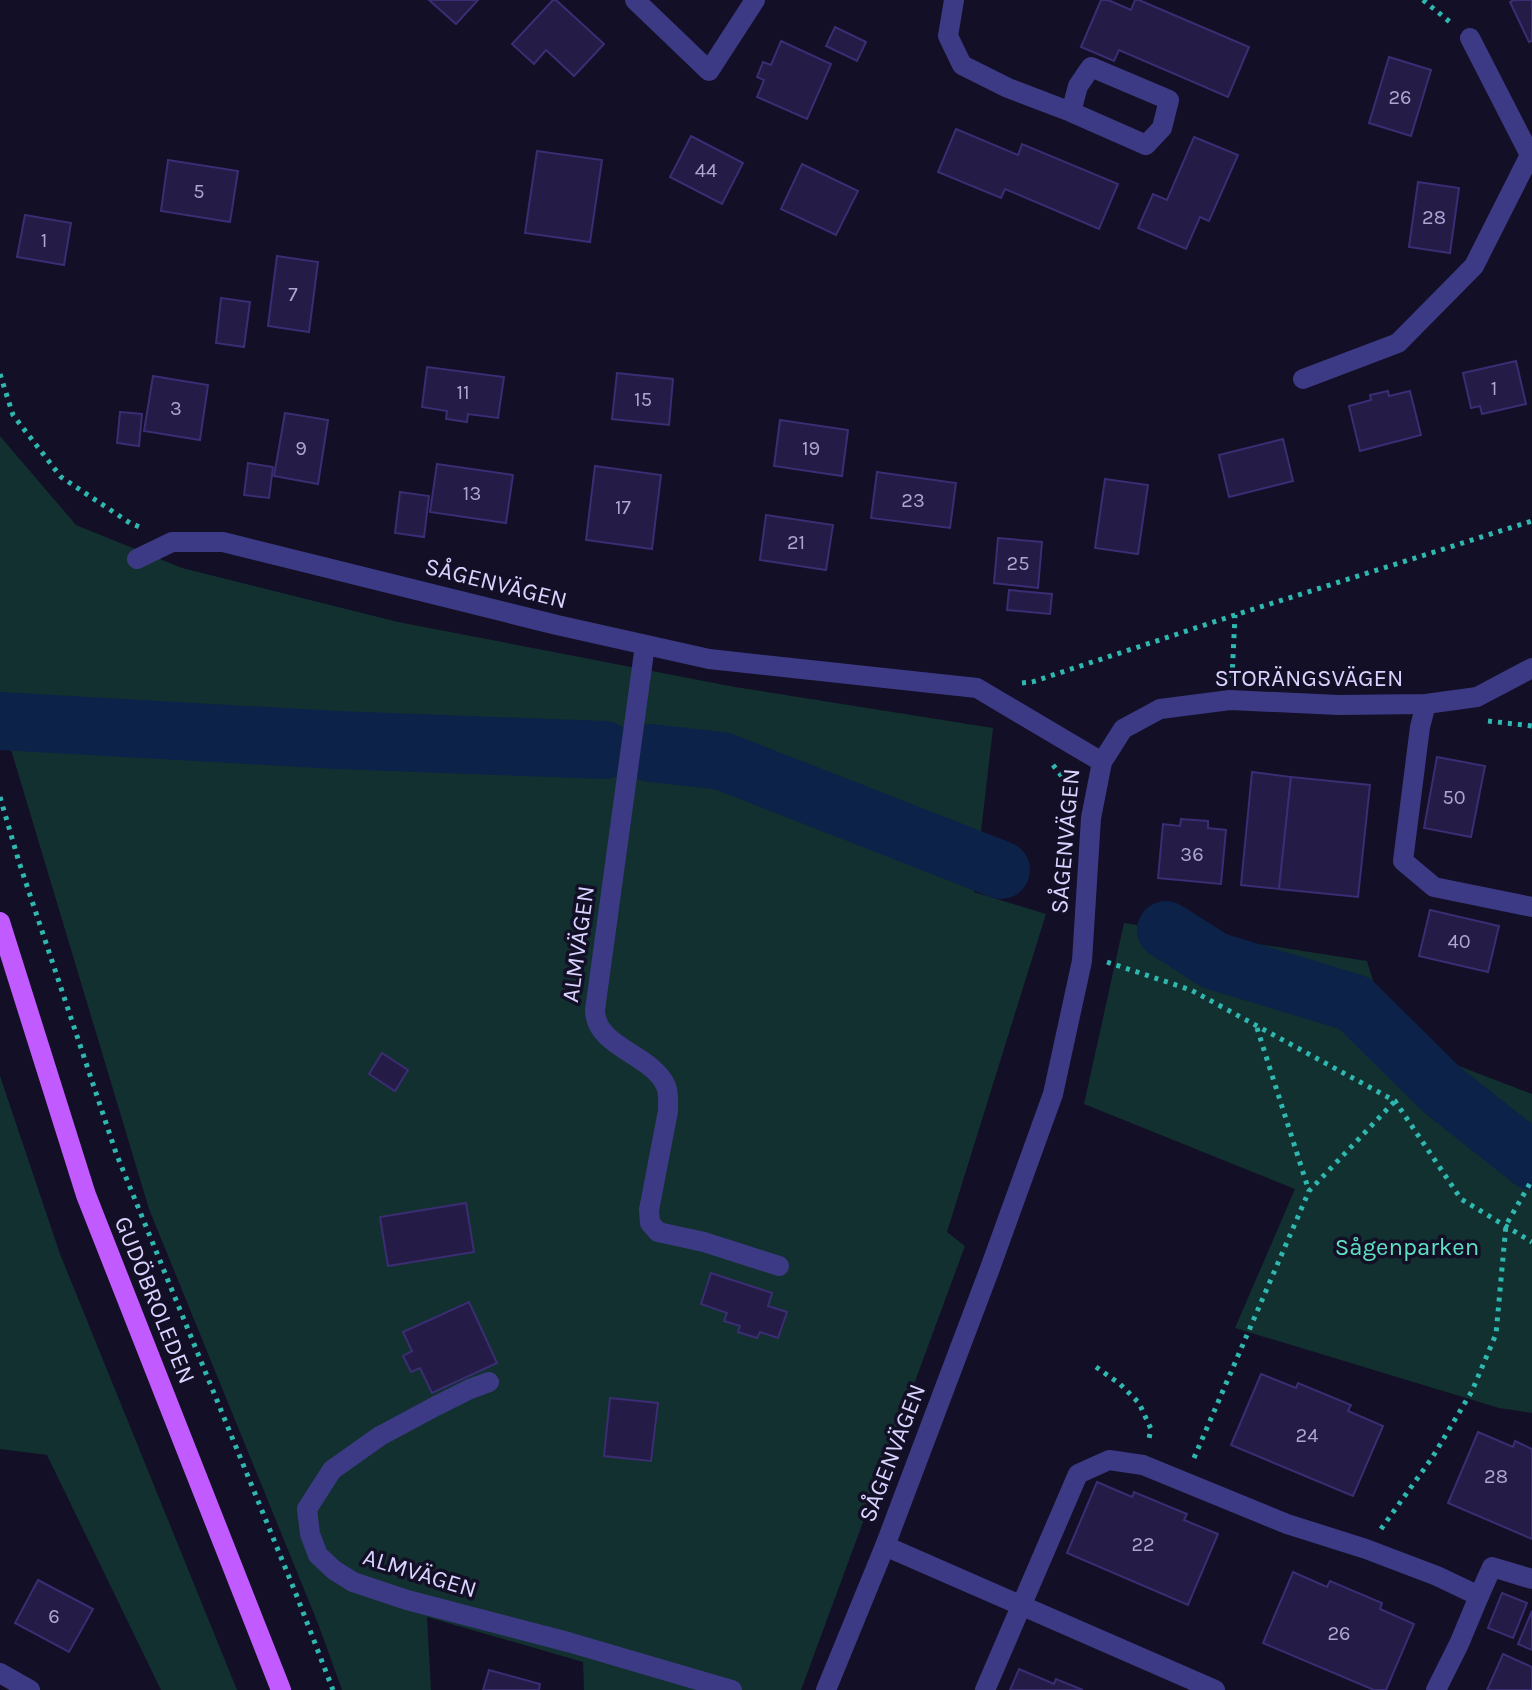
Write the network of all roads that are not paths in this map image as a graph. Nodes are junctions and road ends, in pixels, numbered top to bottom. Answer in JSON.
{"nodes":[{"id":1,"x":635,"y":0,"type":"edge"},
{"id":2,"x":755,"y":0,"type":"edge"},
{"id":3,"x":954,"y":0,"type":"edge"},
{"id":4,"x":1470,"y":38,"type":"road end"},
{"id":5,"x":1071,"y":112,"type":"junction"},
{"id":6,"x":1531,"y":155,"type":"edge"},
{"id":7,"x":1303,"y":379,"type":"dead end"},
{"id":8,"x":137,"y":559,"type":"dead end"},
{"id":9,"x":645,"y":645,"type":"junction"},
{"id":10,"x":1532,"y":668,"type":"edge"},
{"id":11,"x":1426,"y":704,"type":"junction"},
{"id":12,"x":1102,"y":762,"type":"junction"},
{"id":13,"x":1532,"y":907,"type":"edge"},
{"id":14,"x":0,"y":922,"type":"edge"},
{"id":15,"x":779,"y":1266,"type":"dead end"},
{"id":16,"x":489,"y":1382,"type":"dead end"},
{"id":17,"x":885,"y":1546,"type":"junction"},
{"id":18,"x":1532,"y":1579,"type":"edge"},
{"id":19,"x":1479,"y":1596,"type":"junction"},
{"id":20,"x":1021,"y":1604,"type":"junction"},
{"id":21,"x":0,"y":1673,"type":"edge"},
{"id":22,"x":30,"y":1690,"type":"edge"},
{"id":23,"x":281,"y":1690,"type":"edge"},
{"id":24,"x":732,"y":1690,"type":"edge"},
{"id":25,"x":826,"y":1690,"type":"edge"},
{"id":26,"x":985,"y":1690,"type":"edge"},
{"id":27,"x":1215,"y":1690,"type":"edge"},
{"id":28,"x":1436,"y":1690,"type":"edge"}],
"edges":[{"from":1,"to":2,"type":"street"},
{"from":3,"to":5,"type":"street"},
{"from":4,"to":6,"type":"street"},
{"from":5,"to":5,"type":"street"},
{"from":6,"to":7,"type":"street"},
{"from":8,"to":9,"type":"street","name":"SÅGENVÄGEN"},
{"from":9,"to":12,"type":"street","name":"SÅGENVÄGEN"},
{"from":9,"to":15,"type":"street","name":"ALMVÄGEN"},
{"from":10,"to":11,"type":"street","name":"STORÄNGSVÄGEN"},
{"from":11,"to":12,"type":"street","name":"STORÄNGSVÄGEN"},
{"from":11,"to":13,"type":"street"},
{"from":12,"to":17,"type":"street","name":"SÅGENVÄGEN"},
{"from":14,"to":23,"type":"main road","name":"GUDÖBROLEDEN"},
{"from":16,"to":24,"type":"street","name":"ALMVÄGEN"},
{"from":17,"to":20,"type":"street"},
{"from":17,"to":25,"type":"street","name":"SÅGENVÄGEN"},
{"from":18,"to":19,"type":"street"},
{"from":19,"to":20,"type":"street"},
{"from":19,"to":28,"type":"street"},
{"from":20,"to":26,"type":"street"},
{"from":20,"to":27,"type":"street"},
{"from":21,"to":22,"type":"street"}]}
